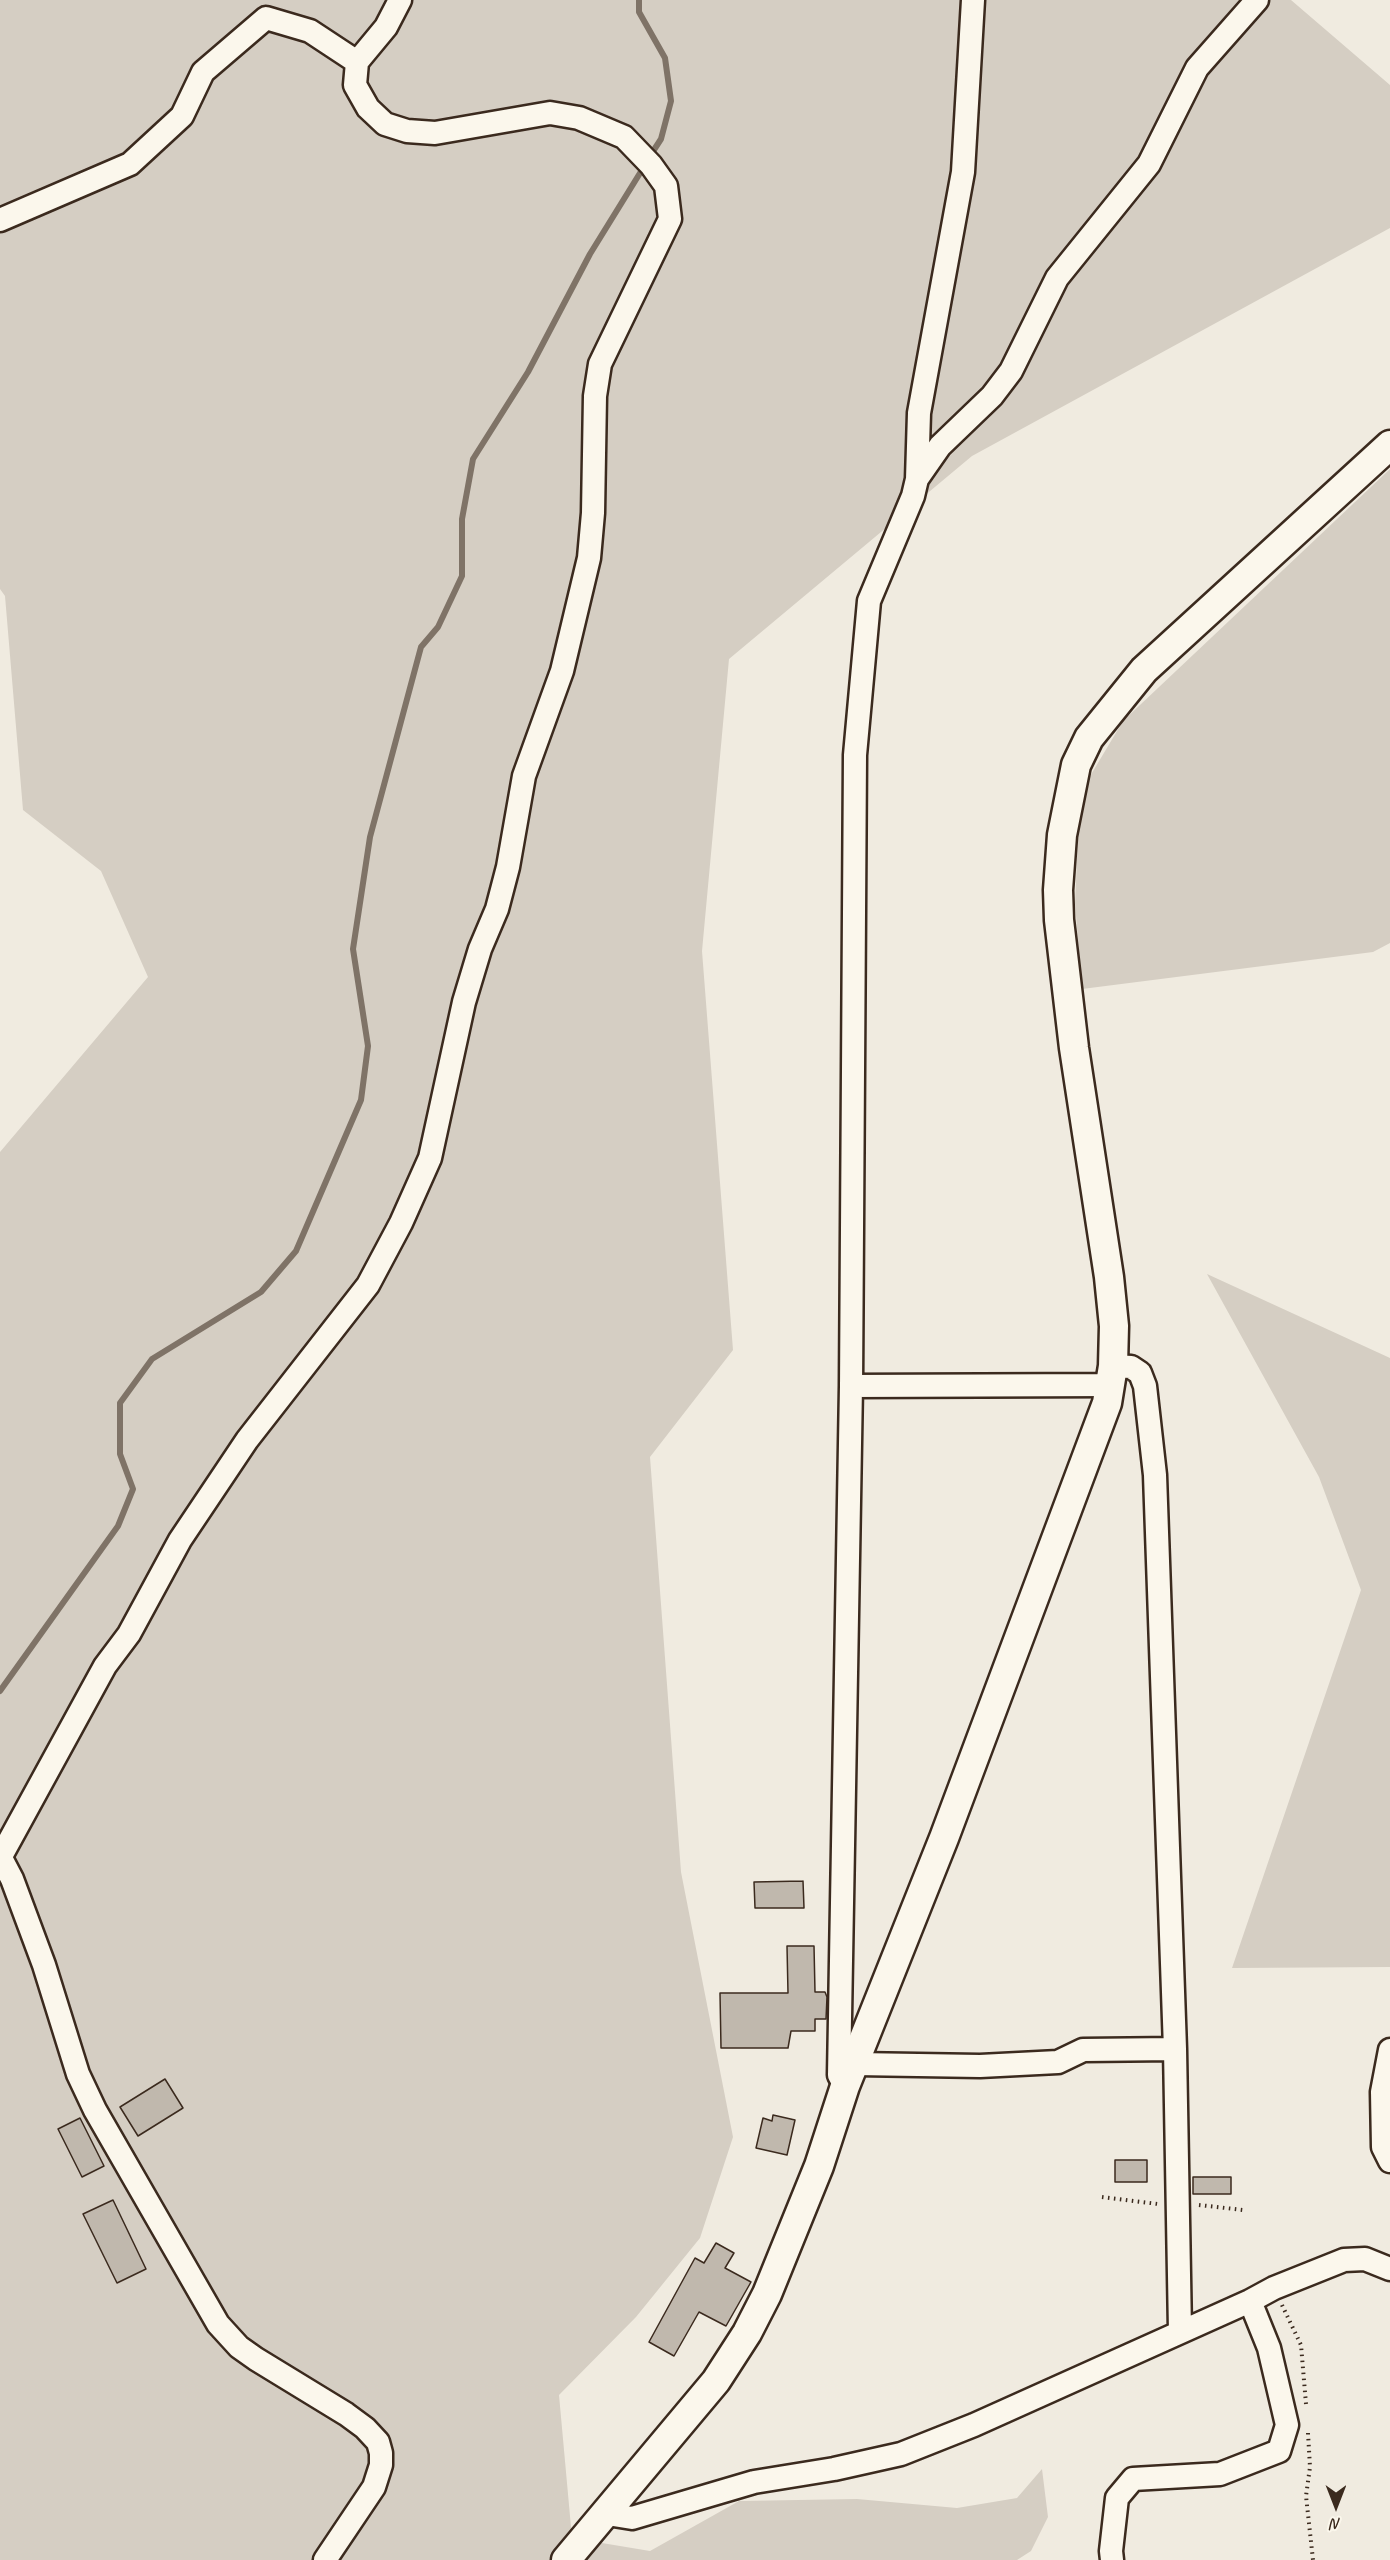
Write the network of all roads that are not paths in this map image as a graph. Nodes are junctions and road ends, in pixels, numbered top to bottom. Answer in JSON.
{"nodes":[{"id":1,"x":400,"y":0,"type":"edge"},
{"id":2,"x":973,"y":0,"type":"edge"},
{"id":3,"x":1257,"y":0,"type":"edge"},
{"id":4,"x":357,"y":62,"type":"junction"},
{"id":5,"x":0,"y":220,"type":"edge"},
{"id":6,"x":1390,"y":445,"type":"edge"},
{"id":7,"x":917,"y":479,"type":"junction"},
{"id":8,"x":1112,"y":1375,"type":"junction"},
{"id":9,"x":851,"y":1386,"type":"junction"},
{"id":10,"x":0,"y":1857,"type":"edge"},
{"id":11,"x":1175,"y":2049,"type":"junction"},
{"id":12,"x":1390,"y":2050,"type":"edge"},
{"id":13,"x":851,"y":2075,"type":"junction"},
{"id":14,"x":1390,"y":2161,"type":"edge"},
{"id":15,"x":1390,"y":2269,"type":"edge"},
{"id":16,"x":1250,"y":2301,"type":"junction"},
{"id":17,"x":1180,"y":2331,"type":"junction"},
{"id":18,"x":607,"y":2514,"type":"junction"},
{"id":19,"x":324,"y":2560,"type":"edge"},
{"id":20,"x":566,"y":2560,"type":"edge"},
{"id":21,"x":1112,"y":2560,"type":"edge"}],
"edges":[{"from":1,"to":4,"type":"street"},
{"from":2,"to":7,"type":"street"},
{"from":3,"to":7,"type":"street"},
{"from":4,"to":5,"type":"street"},
{"from":4,"to":10,"type":"street"},
{"from":6,"to":8,"type":"street"},
{"from":7,"to":9,"type":"street"},
{"from":8,"to":9,"type":"street"},
{"from":8,"to":11,"type":"street"},
{"from":8,"to":13,"type":"street"},
{"from":9,"to":13,"type":"street"},
{"from":10,"to":19,"type":"street"},
{"from":11,"to":13,"type":"street"},
{"from":11,"to":17,"type":"street"},
{"from":12,"to":14,"type":"street"},
{"from":13,"to":18,"type":"street"},
{"from":15,"to":16,"type":"street"},
{"from":16,"to":17,"type":"street"},
{"from":16,"to":21,"type":"street"},
{"from":17,"to":18,"type":"street"},
{"from":18,"to":20,"type":"street"}]}
